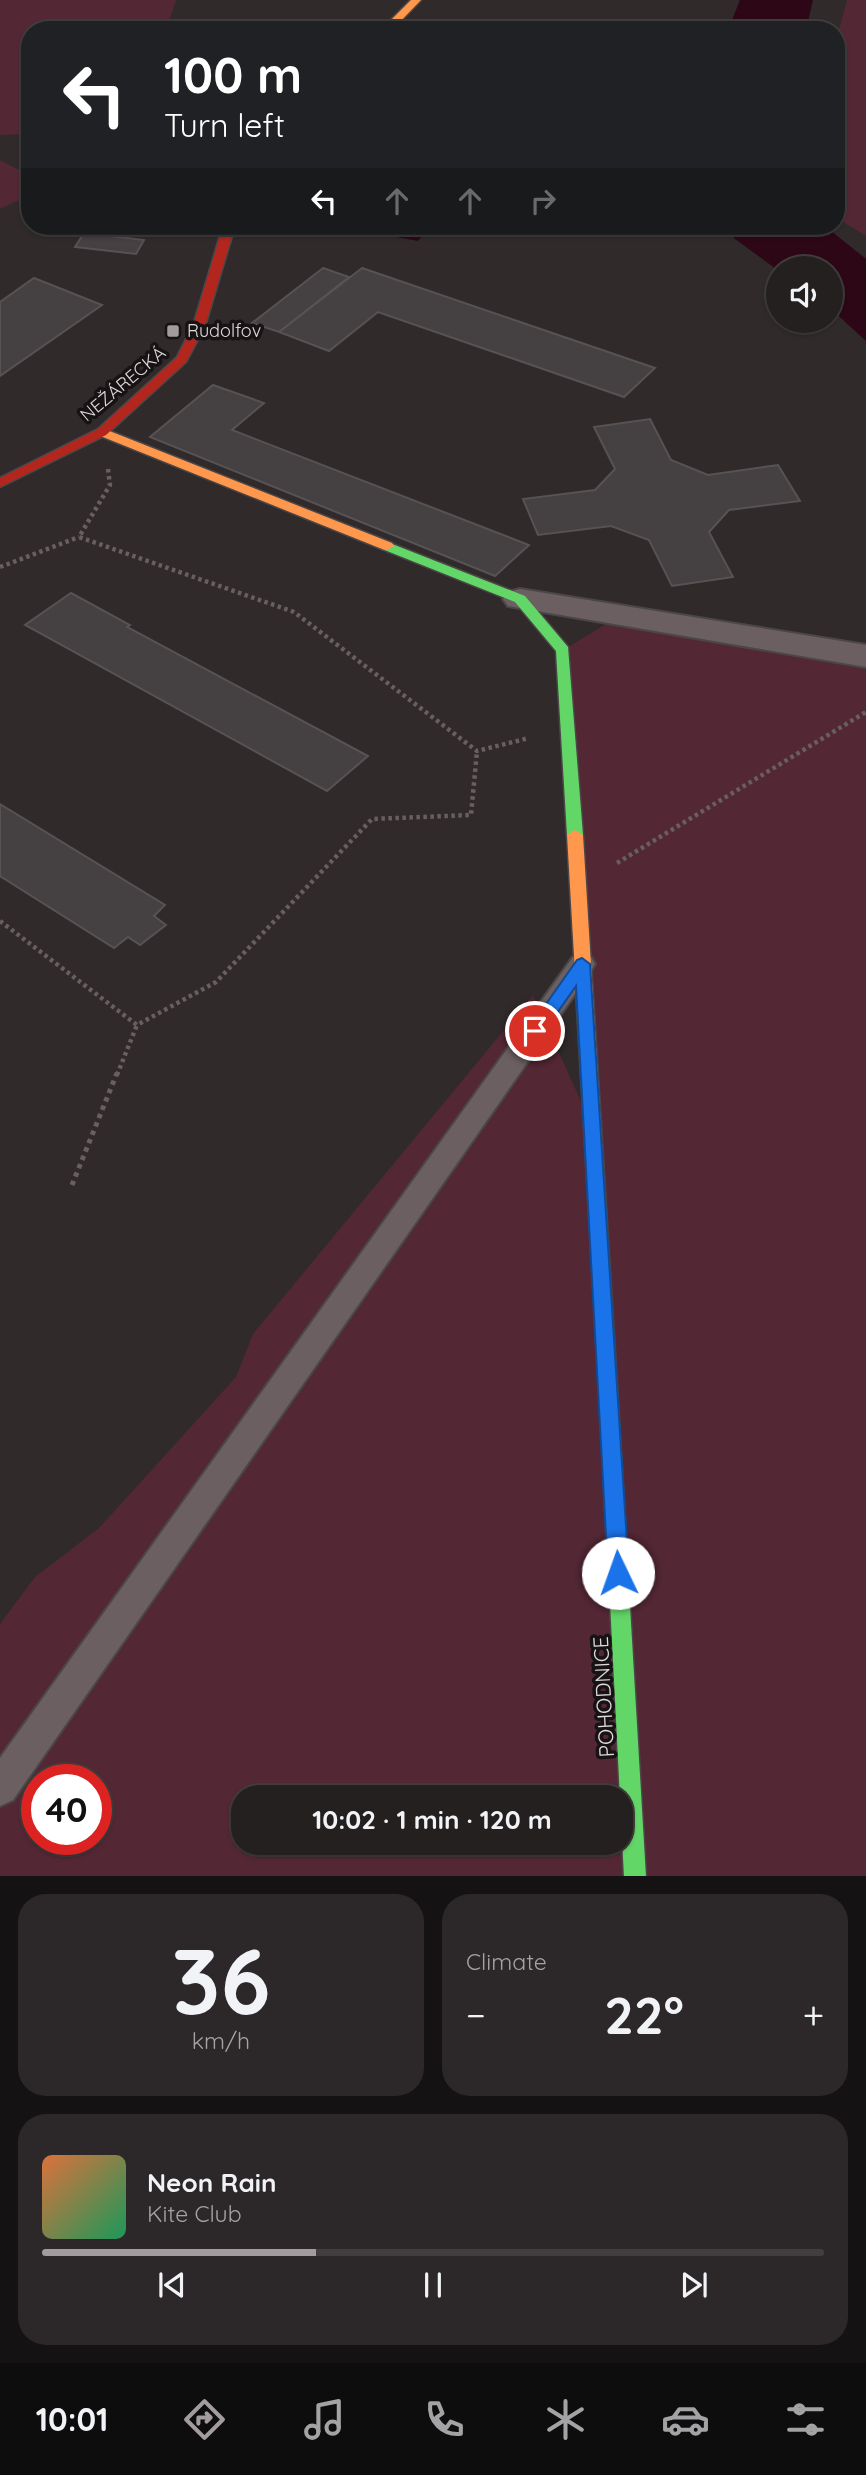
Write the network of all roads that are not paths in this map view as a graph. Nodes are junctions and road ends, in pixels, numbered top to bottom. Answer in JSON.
{"nodes":[{"id":1,"x":416,"y":0,"type":"edge"},
{"id":2,"x":395,"y":21,"type":"edge"},
{"id":3,"x":226,"y":235,"type":"edge"},
{"id":4,"x":102,"y":432,"type":"junction"},
{"id":5,"x":0,"y":483,"type":"edge"},
{"id":6,"x":520,"y":599,"type":"junction"},
{"id":7,"x":866,"y":656,"type":"edge"},
{"id":8,"x":582,"y":964,"type":"junction"},
{"id":9,"x":0,"y":1788,"type":"edge"},
{"id":10,"x":635,"y":1876,"type":"edge"}],
"edges":[{"from":1,"to":2,"type":"street"},
{"from":3,"to":4,"type":"street","name":"NEŽÁRECKÁ"},
{"from":4,"to":5,"type":"street","name":"NEŽÁRECKÁ"},
{"from":4,"to":6,"type":"street"},
{"from":6,"to":7,"type":"street"},
{"from":6,"to":8,"type":"street","name":"POHODNICE"},
{"from":8,"to":9,"type":"lane"},
{"from":8,"to":10,"type":"street","name":"POHODNICE"}]}
